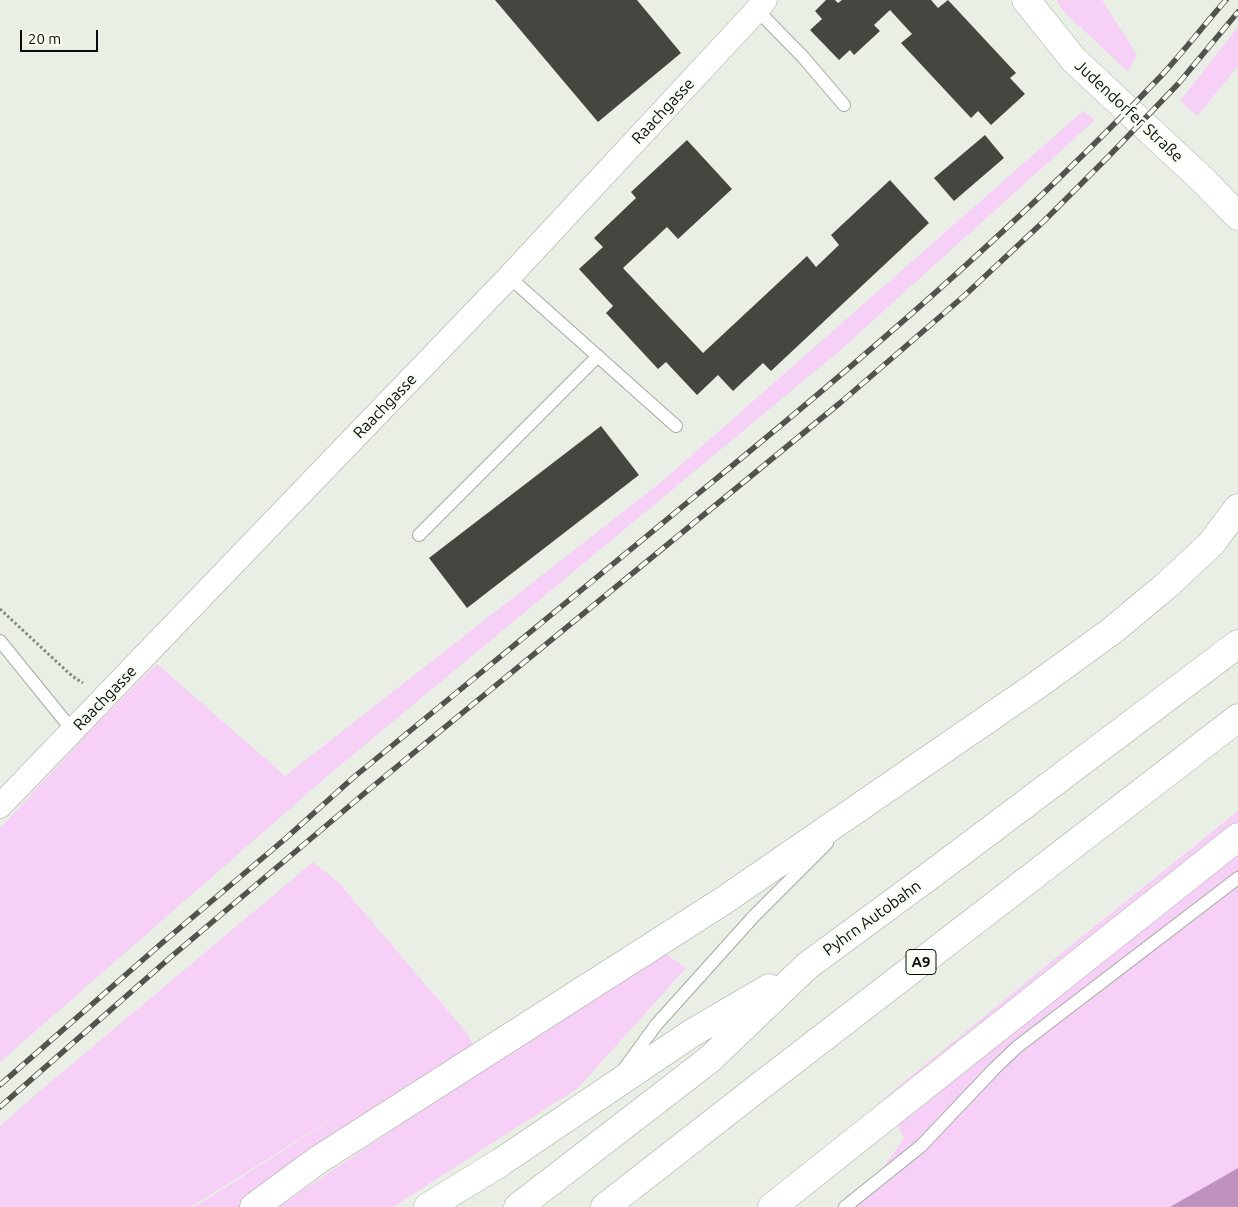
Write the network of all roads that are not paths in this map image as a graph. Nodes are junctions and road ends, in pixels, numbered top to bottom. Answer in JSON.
{"nodes":[{"id":1,"x":1026,"y":0,"type":"edge"},
{"id":2,"x":761,"y":5,"type":"edge"},
{"id":3,"x":844,"y":105,"type":"dead end"},
{"id":4,"x":1238,"y":216,"type":"edge"},
{"id":5,"x":509,"y":277,"type":"junction"},
{"id":6,"x":598,"y":356,"type":"junction"},
{"id":7,"x":676,"y":426,"type":"dead end"},
{"id":8,"x":1238,"y":508,"type":"edge"},
{"id":9,"x":1238,"y":522,"type":"edge"},
{"id":10,"x":419,"y":535,"type":"dead end"},
{"id":11,"x":1211,"y":544,"type":"junction"},
{"id":12,"x":0,"y":641,"type":"edge"},
{"id":13,"x":1238,"y":644,"type":"edge"},
{"id":14,"x":1238,"y":718,"type":"edge"},
{"id":15,"x":73,"y":731,"type":"junction"},
{"id":16,"x":870,"y":800,"type":"junction"},
{"id":17,"x":0,"y":806,"type":"edge"},
{"id":18,"x":1238,"y":836,"type":"edge"},
{"id":19,"x":1238,"y":878,"type":"edge"},
{"id":20,"x":807,"y":966,"type":"junction"},
{"id":21,"x":611,"y":1087,"type":"junction"},
{"id":22,"x":254,"y":1207,"type":"edge"},
{"id":23,"x":428,"y":1207,"type":"edge"},
{"id":24,"x":518,"y":1207,"type":"edge"},
{"id":25,"x":605,"y":1207,"type":"edge"},
{"id":26,"x":772,"y":1207,"type":"edge"},
{"id":27,"x":845,"y":1207,"type":"edge"}],
"edges":[{"from":1,"to":4,"type":"main road","name":"Judendorfer Straße"},
{"from":2,"to":3,"type":"lane"},
{"from":2,"to":5,"type":"street","name":"Raachgasse"},
{"from":5,"to":6,"type":"lane"},
{"from":5,"to":15,"type":"street","name":"Raachgasse"},
{"from":6,"to":7,"type":"lane"},
{"from":6,"to":10,"type":"lane"},
{"from":8,"to":11,"type":"main road"},
{"from":9,"to":11,"type":"main road"},
{"from":11,"to":16,"type":"main road"},
{"from":12,"to":15,"type":"lane"},
{"from":13,"to":20,"type":"main road","name":"Pyhrn Autobahn"},
{"from":14,"to":25,"type":"main road","number":"A9"},
{"from":15,"to":17,"type":"street","name":"Raachgasse"},
{"from":16,"to":21,"type":"lane"},
{"from":16,"to":22,"type":"main road"},
{"from":18,"to":26,"type":"main road"},
{"from":19,"to":27,"type":"lane"},
{"from":20,"to":21,"type":"main road"},
{"from":20,"to":24,"type":"main road","name":"Pyhrn Autobahn"},
{"from":21,"to":23,"type":"main road"}]}
